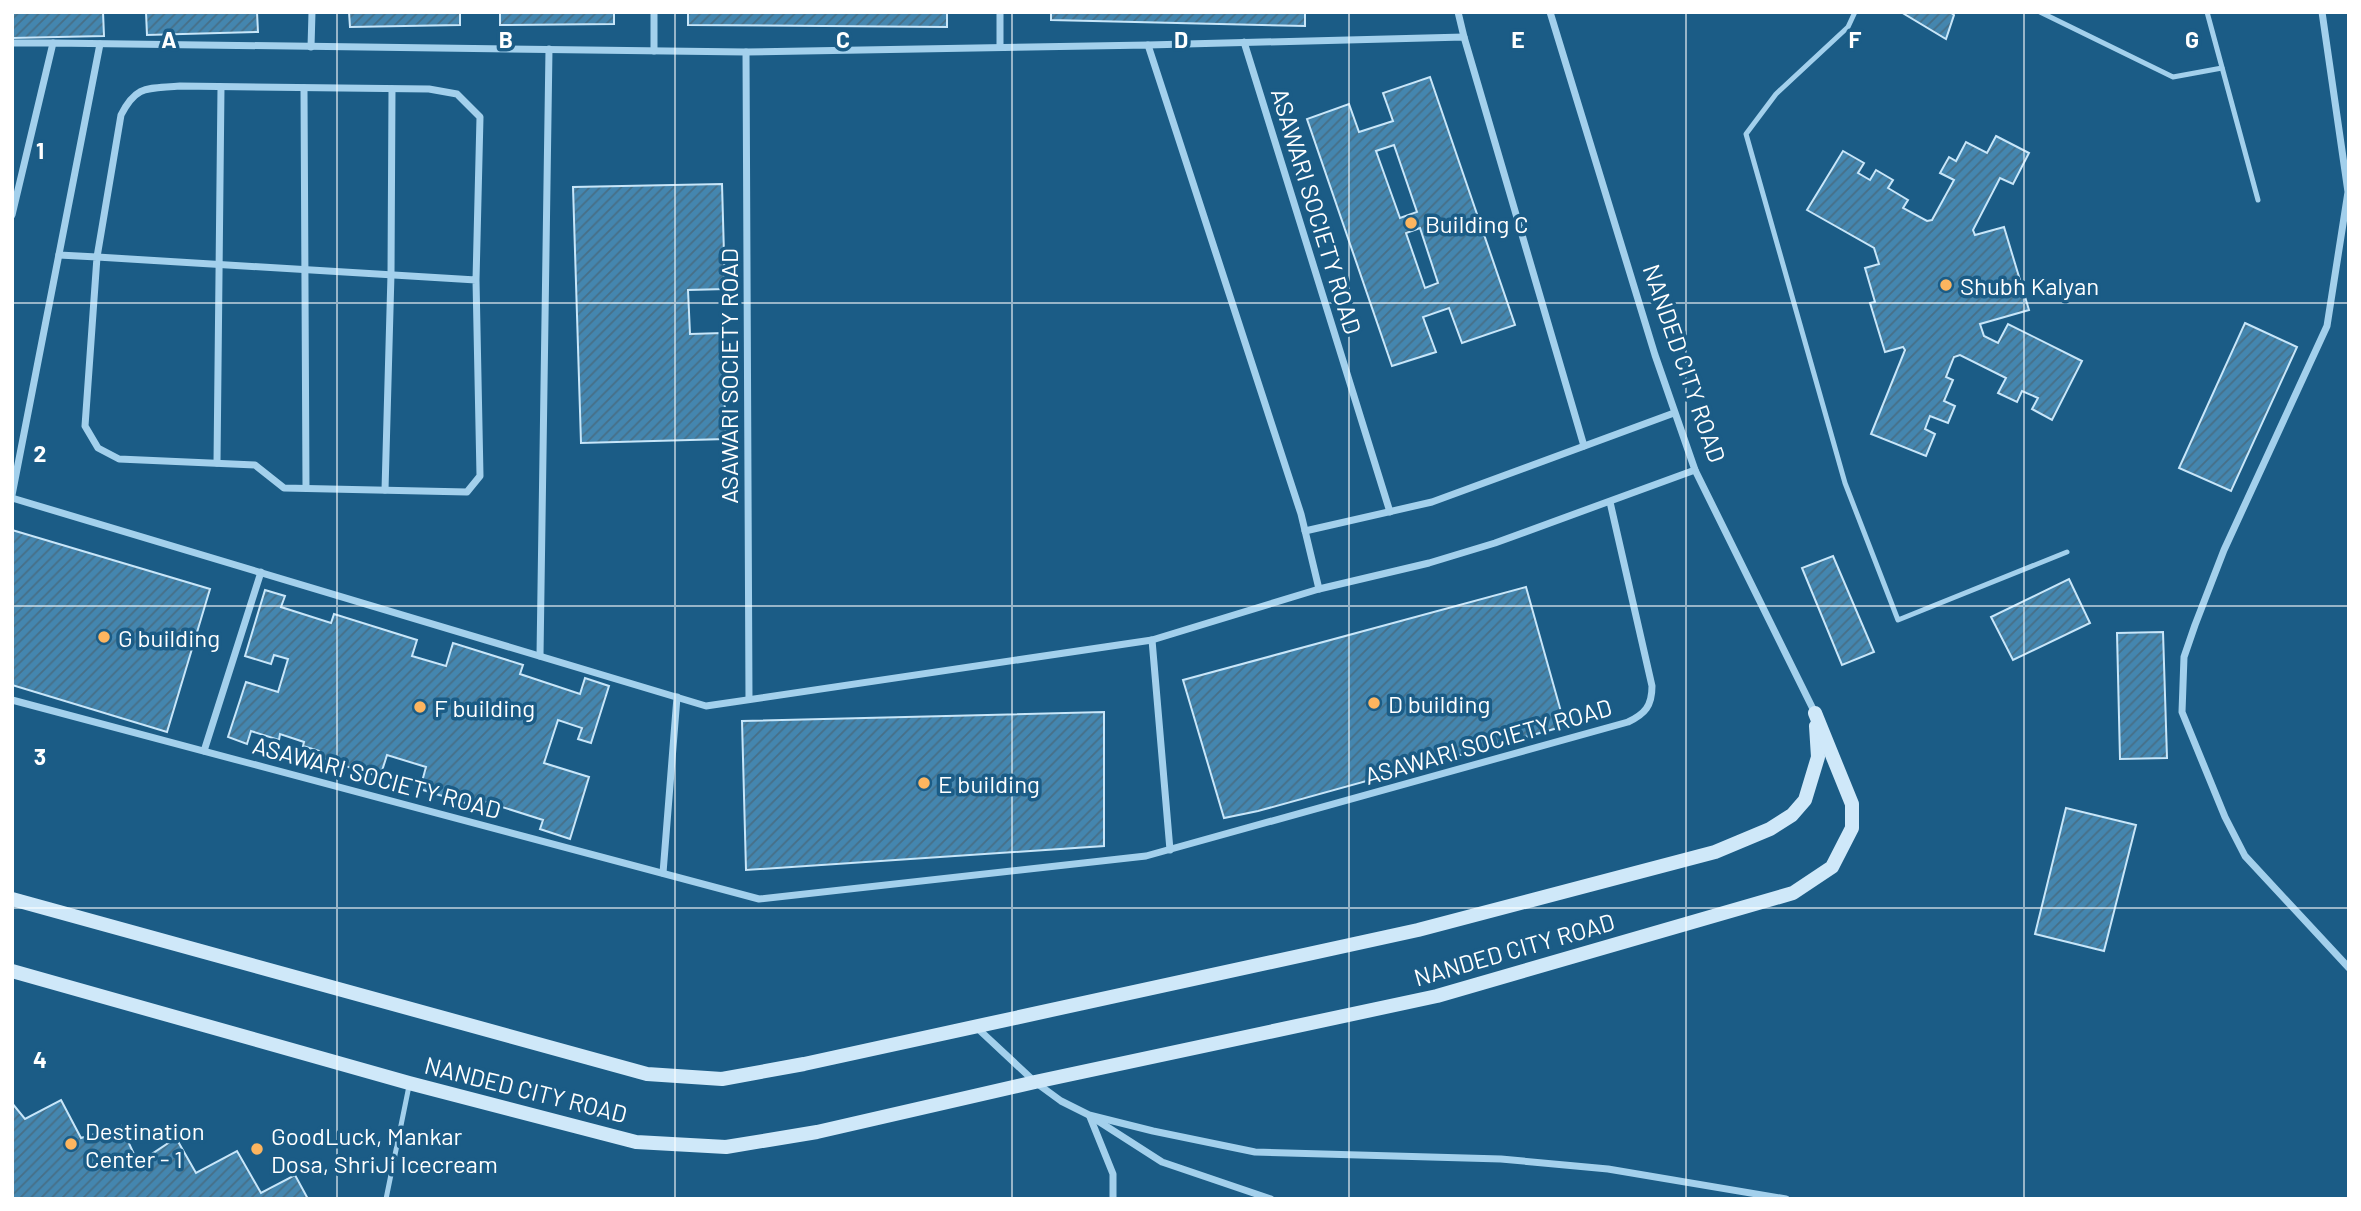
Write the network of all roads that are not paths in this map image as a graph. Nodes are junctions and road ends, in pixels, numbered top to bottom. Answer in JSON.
{"nodes":[{"id":1,"x":312,"y":12,"type":"edge"},
{"id":2,"x":654,"y":12,"type":"edge"},
{"id":3,"x":999,"y":12,"type":"edge"},
{"id":4,"x":1458,"y":12,"type":"edge"},
{"id":5,"x":1550,"y":12,"type":"edge"},
{"id":6,"x":1856,"y":12,"type":"edge"},
{"id":7,"x":2040,"y":12,"type":"edge"},
{"id":8,"x":2207,"y":12,"type":"edge"},
{"id":9,"x":2322,"y":12,"type":"edge"},
{"id":10,"x":1464,"y":37,"type":"junction"},
{"id":11,"x":1244,"y":42,"type":"junction"},
{"id":12,"x":12,"y":43,"type":"edge"},
{"id":13,"x":53,"y":43,"type":"junction"},
{"id":14,"x":100,"y":44,"type":"junction"},
{"id":15,"x":1149,"y":45,"type":"junction"},
{"id":16,"x":311,"y":47,"type":"junction"},
{"id":17,"x":1000,"y":47,"type":"junction"},
{"id":18,"x":549,"y":49,"type":"junction"},
{"id":19,"x":654,"y":51,"type":"junction"},
{"id":20,"x":746,"y":52,"type":"junction"},
{"id":21,"x":2222,"y":68,"type":"junction"},
{"id":22,"x":220,"y":87,"type":"junction"},
{"id":23,"x":304,"y":88,"type":"junction"},
{"id":24,"x":392,"y":89,"type":"junction"},
{"id":25,"x":2258,"y":201,"type":"dead end"},
{"id":26,"x":12,"y":215,"type":"edge"},
{"id":27,"x":59,"y":255,"type":"junction"},
{"id":28,"x":97,"y":257,"type":"junction"},
{"id":29,"x":218,"y":264,"type":"junction"},
{"id":30,"x":304,"y":269,"type":"junction"},
{"id":31,"x":391,"y":274,"type":"junction"},
{"id":32,"x":476,"y":280,"type":"junction"},
{"id":33,"x":1674,"y":413,"type":"junction"},
{"id":34,"x":1584,"y":446,"type":"junction"},
{"id":35,"x":217,"y":463,"type":"junction"},
{"id":36,"x":1695,"y":470,"type":"junction"},
{"id":37,"x":306,"y":488,"type":"junction"},
{"id":38,"x":385,"y":490,"type":"junction"},
{"id":39,"x":12,"y":496,"type":"edge"},
{"id":40,"x":1610,"y":502,"type":"junction"},
{"id":41,"x":1390,"y":512,"type":"junction"},
{"id":42,"x":1305,"y":531,"type":"junction"},
{"id":43,"x":2067,"y":552,"type":"dead end"},
{"id":44,"x":261,"y":572,"type":"junction"},
{"id":45,"x":1319,"y":589,"type":"junction"},
{"id":46,"x":1152,"y":640,"type":"junction"},
{"id":47,"x":540,"y":656,"type":"junction"},
{"id":48,"x":677,"y":697,"type":"junction"},
{"id":49,"x":749,"y":699,"type":"junction"},
{"id":50,"x":12,"y":700,"type":"edge"},
{"id":51,"x":1815,"y":713,"type":"junction"},
{"id":52,"x":204,"y":751,"type":"junction"},
{"id":53,"x":1170,"y":849,"type":"junction"},
{"id":54,"x":663,"y":873,"type":"junction"},
{"id":55,"x":12,"y":899,"type":"edge"},
{"id":56,"x":2349,"y":968,"type":"edge"},
{"id":57,"x":12,"y":971,"type":"edge"},
{"id":58,"x":975,"y":1026,"type":"junction"},
{"id":59,"x":1035,"y":1082,"type":"junction"},
{"id":60,"x":410,"y":1083,"type":"junction"},
{"id":61,"x":1089,"y":1115,"type":"junction"},
{"id":62,"x":386,"y":1199,"type":"edge"},
{"id":63,"x":1113,"y":1199,"type":"edge"},
{"id":64,"x":1271,"y":1199,"type":"edge"},
{"id":65,"x":1786,"y":1199,"type":"edge"}],
"edges":[{"from":1,"to":16,"type":"street"},
{"from":2,"to":19,"type":"street"},
{"from":3,"to":17,"type":"street"},
{"from":4,"to":10,"type":"street"},
{"from":5,"to":33,"type":"street","name":"NANDED CITY ROAD"},
{"from":6,"to":43,"type":"lane"},
{"from":7,"to":21,"type":"lane"},
{"from":8,"to":21,"type":"lane"},
{"from":9,"to":56,"type":"street"},
{"from":10,"to":11,"type":"street"},
{"from":10,"to":34,"type":"street"},
{"from":11,"to":15,"type":"street"},
{"from":11,"to":41,"type":"street","name":"ASAWARI SOCIETY ROAD"},
{"from":12,"to":13,"type":"street"},
{"from":13,"to":14,"type":"street"},
{"from":13,"to":26,"type":"street"},
{"from":14,"to":16,"type":"street"},
{"from":14,"to":27,"type":"street"},
{"from":15,"to":17,"type":"street"},
{"from":15,"to":42,"type":"street"},
{"from":16,"to":18,"type":"street"},
{"from":17,"to":20,"type":"street"},
{"from":18,"to":19,"type":"street"},
{"from":18,"to":47,"type":"street"},
{"from":19,"to":20,"type":"street"},
{"from":20,"to":49,"type":"street","name":"ASAWARI SOCIETY ROAD"},
{"from":21,"to":25,"type":"lane"},
{"from":22,"to":23,"type":"street"},
{"from":22,"to":28,"type":"street"},
{"from":22,"to":29,"type":"street"},
{"from":23,"to":24,"type":"street"},
{"from":23,"to":30,"type":"street"},
{"from":24,"to":31,"type":"street"},
{"from":24,"to":32,"type":"street"},
{"from":27,"to":28,"type":"street"},
{"from":27,"to":39,"type":"street"},
{"from":28,"to":29,"type":"street"},
{"from":28,"to":35,"type":"street"},
{"from":29,"to":30,"type":"street"},
{"from":29,"to":35,"type":"street"},
{"from":30,"to":31,"type":"street"},
{"from":30,"to":37,"type":"street"},
{"from":31,"to":32,"type":"street"},
{"from":31,"to":38,"type":"street"},
{"from":32,"to":38,"type":"street"},
{"from":33,"to":34,"type":"street"},
{"from":33,"to":36,"type":"street","name":"NANDED CITY ROAD"},
{"from":34,"to":41,"type":"street"},
{"from":35,"to":37,"type":"street"},
{"from":36,"to":40,"type":"street"},
{"from":36,"to":51,"type":"street","name":"NANDED CITY ROAD"},
{"from":37,"to":38,"type":"street"},
{"from":39,"to":44,"type":"street"},
{"from":40,"to":45,"type":"street"},
{"from":40,"to":53,"type":"street","name":"ASAWARI SOCIETY ROAD"},
{"from":41,"to":42,"type":"street"},
{"from":42,"to":45,"type":"street"},
{"from":44,"to":47,"type":"street"},
{"from":44,"to":52,"type":"street"},
{"from":45,"to":46,"type":"street"},
{"from":46,"to":49,"type":"street"},
{"from":46,"to":53,"type":"street"},
{"from":47,"to":48,"type":"street"},
{"from":48,"to":49,"type":"street"},
{"from":48,"to":54,"type":"street"},
{"from":50,"to":52,"type":"street","name":"ASAWARI SOCIETY ROAD"},
{"from":51,"to":58,"type":"street","name":"NANDED CITY ROAD"},
{"from":51,"to":59,"type":"street","name":"NANDED CITY ROAD"},
{"from":52,"to":54,"type":"street","name":"ASAWARI SOCIETY ROAD"},
{"from":53,"to":54,"type":"street","name":"ASAWARI SOCIETY ROAD"},
{"from":55,"to":58,"type":"street","name":"NANDED CITY ROAD"},
{"from":57,"to":60,"type":"street","name":"NANDED CITY ROAD"},
{"from":58,"to":59,"type":"street"},
{"from":59,"to":60,"type":"street","name":"NANDED CITY ROAD"},
{"from":59,"to":61,"type":"street"},
{"from":60,"to":62,"type":"lane"},
{"from":61,"to":63,"type":"street"},
{"from":61,"to":64,"type":"street"},
{"from":61,"to":65,"type":"street"}]}
